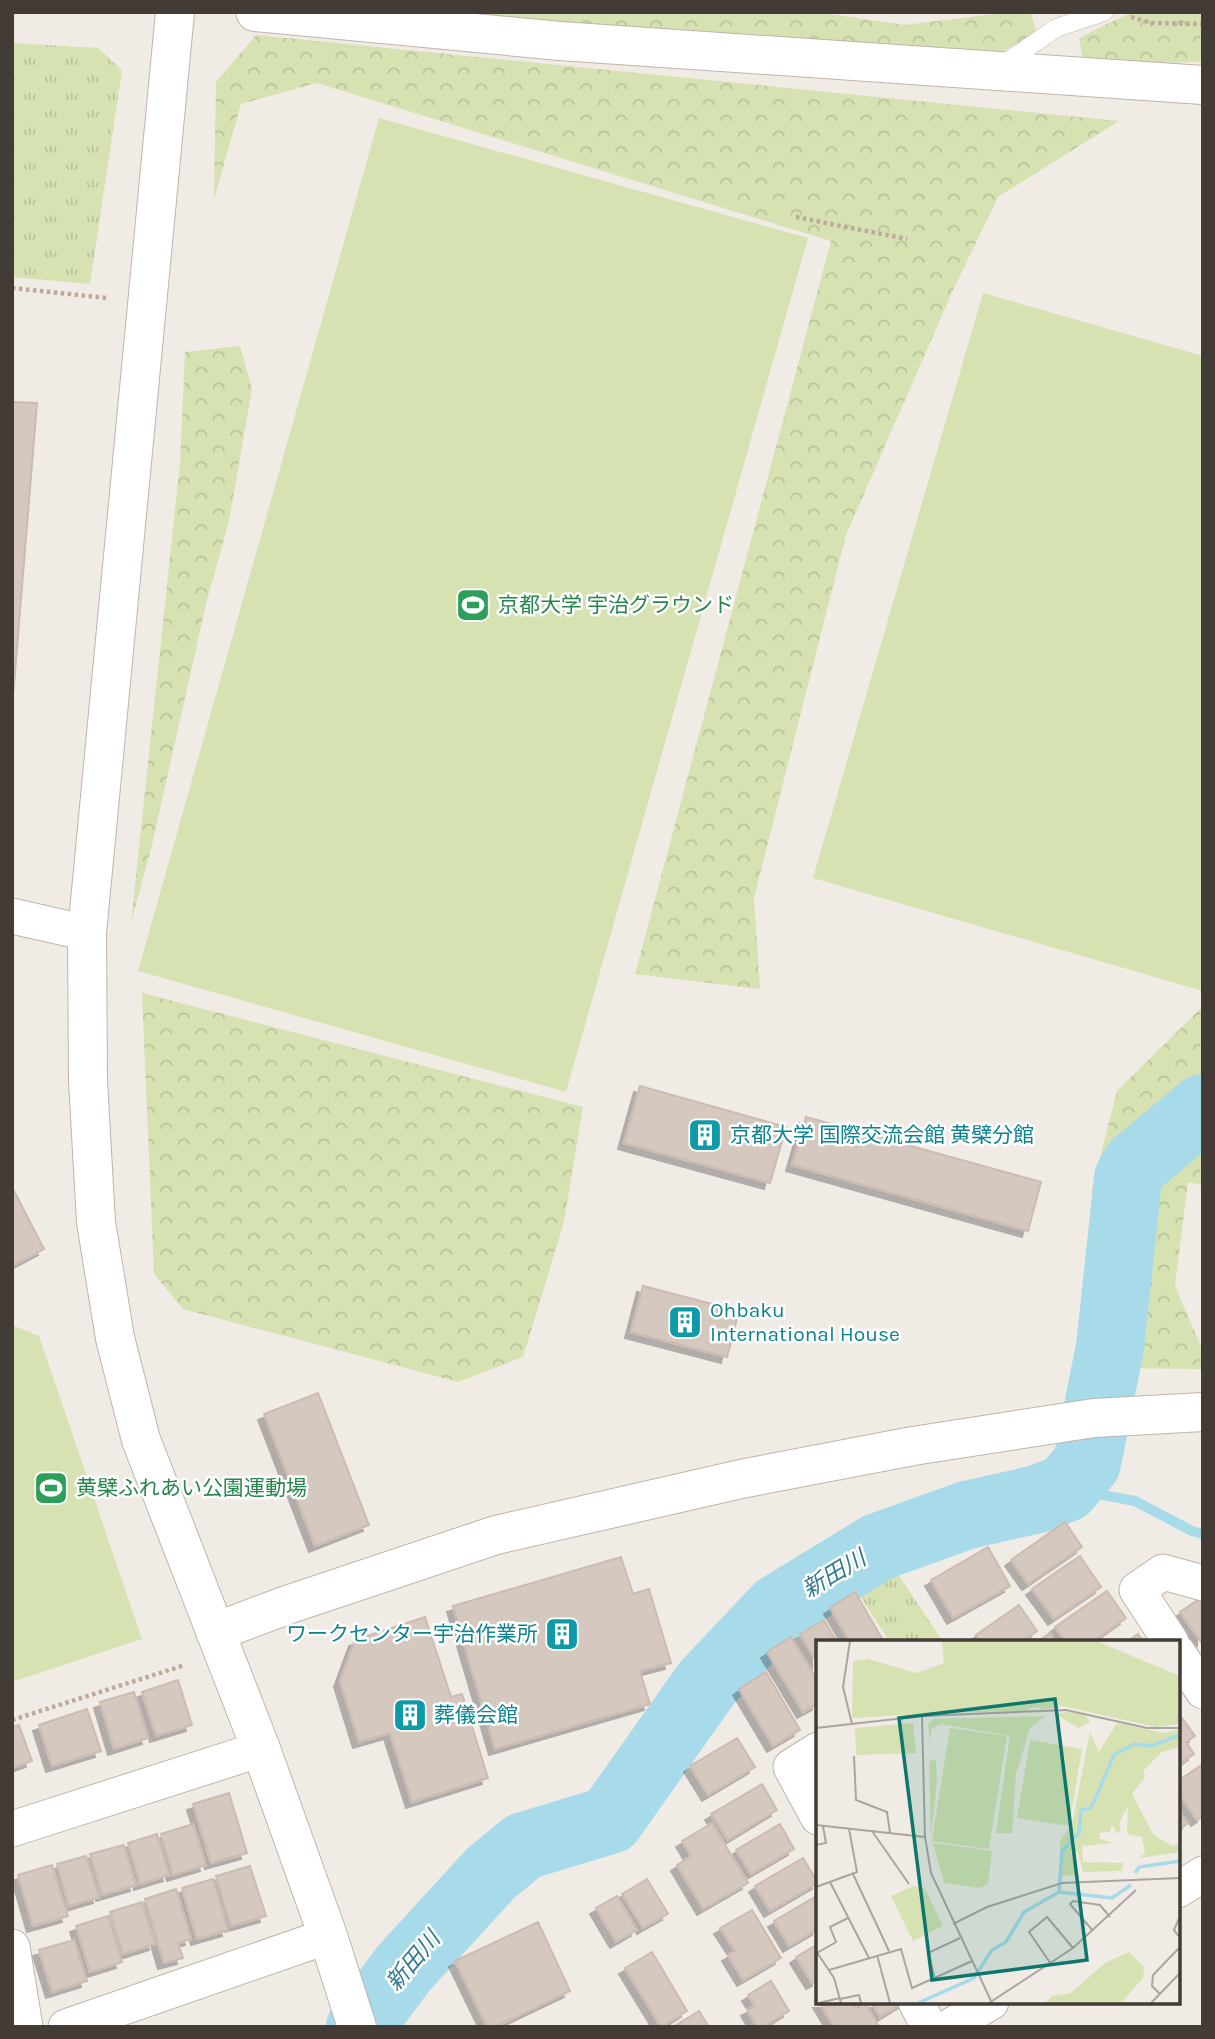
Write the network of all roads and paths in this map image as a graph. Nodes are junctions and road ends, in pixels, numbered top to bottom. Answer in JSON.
{"nodes":[{"id":1,"x":175,"y":12,"type":"edge"},
{"id":2,"x":255,"y":12,"type":"edge"},
{"id":3,"x":1104,"y":12,"type":"edge"},
{"id":4,"x":1127,"y":16,"type":"dead end"},
{"id":5,"x":1203,"y":24,"type":"edge"},
{"id":6,"x":995,"y":71,"type":"junction"},
{"id":7,"x":1203,"y":85,"type":"edge"},
{"id":8,"x":796,"y":217,"type":"dead end"},
{"id":9,"x":907,"y":239,"type":"dead end"},
{"id":10,"x":12,"y":288,"type":"edge"},
{"id":11,"x":107,"y":298,"type":"dead end"},
{"id":12,"x":12,"y":916,"type":"edge"},
{"id":13,"x":87,"y":933,"type":"junction"},
{"id":14,"x":1203,"y":1412,"type":"edge"},
{"id":15,"x":1203,"y":1583,"type":"edge"},
{"id":16,"x":215,"y":1632,"type":"junction"},
{"id":17,"x":1170,"y":1640,"type":"edge"},
{"id":18,"x":1180,"y":1656,"type":"edge"},
{"id":19,"x":185,"y":1665,"type":"dead end"},
{"id":20,"x":1203,"y":1691,"type":"edge"},
{"id":21,"x":12,"y":1720,"type":"edge"},
{"id":22,"x":261,"y":1749,"type":"junction"},
{"id":23,"x":816,"y":1751,"type":"edge"},
{"id":24,"x":816,"y":1813,"type":"edge"},
{"id":25,"x":12,"y":1829,"type":"edge"},
{"id":26,"x":1203,"y":1874,"type":"edge"},
{"id":27,"x":1180,"y":1889,"type":"edge"},
{"id":28,"x":328,"y":1936,"type":"junction"},
{"id":29,"x":12,"y":1947,"type":"edge"},
{"id":30,"x":917,"y":2004,"type":"edge"},
{"id":31,"x":988,"y":2004,"type":"edge"},
{"id":32,"x":351,"y":2009,"type":"edge"},
{"id":33,"x":25,"y":2027,"type":"edge"},
{"id":34,"x":66,"y":2027,"type":"edge"},
{"id":35,"x":929,"y":2027,"type":"edge"},
{"id":36,"x":949,"y":2027,"type":"edge"}],
"edges":[{"from":1,"to":13,"type":"street"},
{"from":2,"to":6,"type":"street"},
{"from":3,"to":6,"type":"lane"},
{"from":4,"to":5,"type":"path"},
{"from":6,"to":7,"type":"street"},
{"from":8,"to":9,"type":"path"},
{"from":10,"to":11,"type":"path"},
{"from":12,"to":13,"type":"street"},
{"from":13,"to":16,"type":"street"},
{"from":14,"to":16,"type":"street"},
{"from":15,"to":17,"type":"street"},
{"from":16,"to":22,"type":"street"},
{"from":18,"to":20,"type":"street"},
{"from":19,"to":21,"type":"path"},
{"from":22,"to":25,"type":"street"},
{"from":22,"to":28,"type":"street"},
{"from":23,"to":24,"type":"street"},
{"from":26,"to":27,"type":"street"},
{"from":28,"to":32,"type":"street"},
{"from":28,"to":34,"type":"street"},
{"from":29,"to":33,"type":"street"},
{"from":30,"to":35,"type":"street"},
{"from":31,"to":36,"type":"street"}]}
